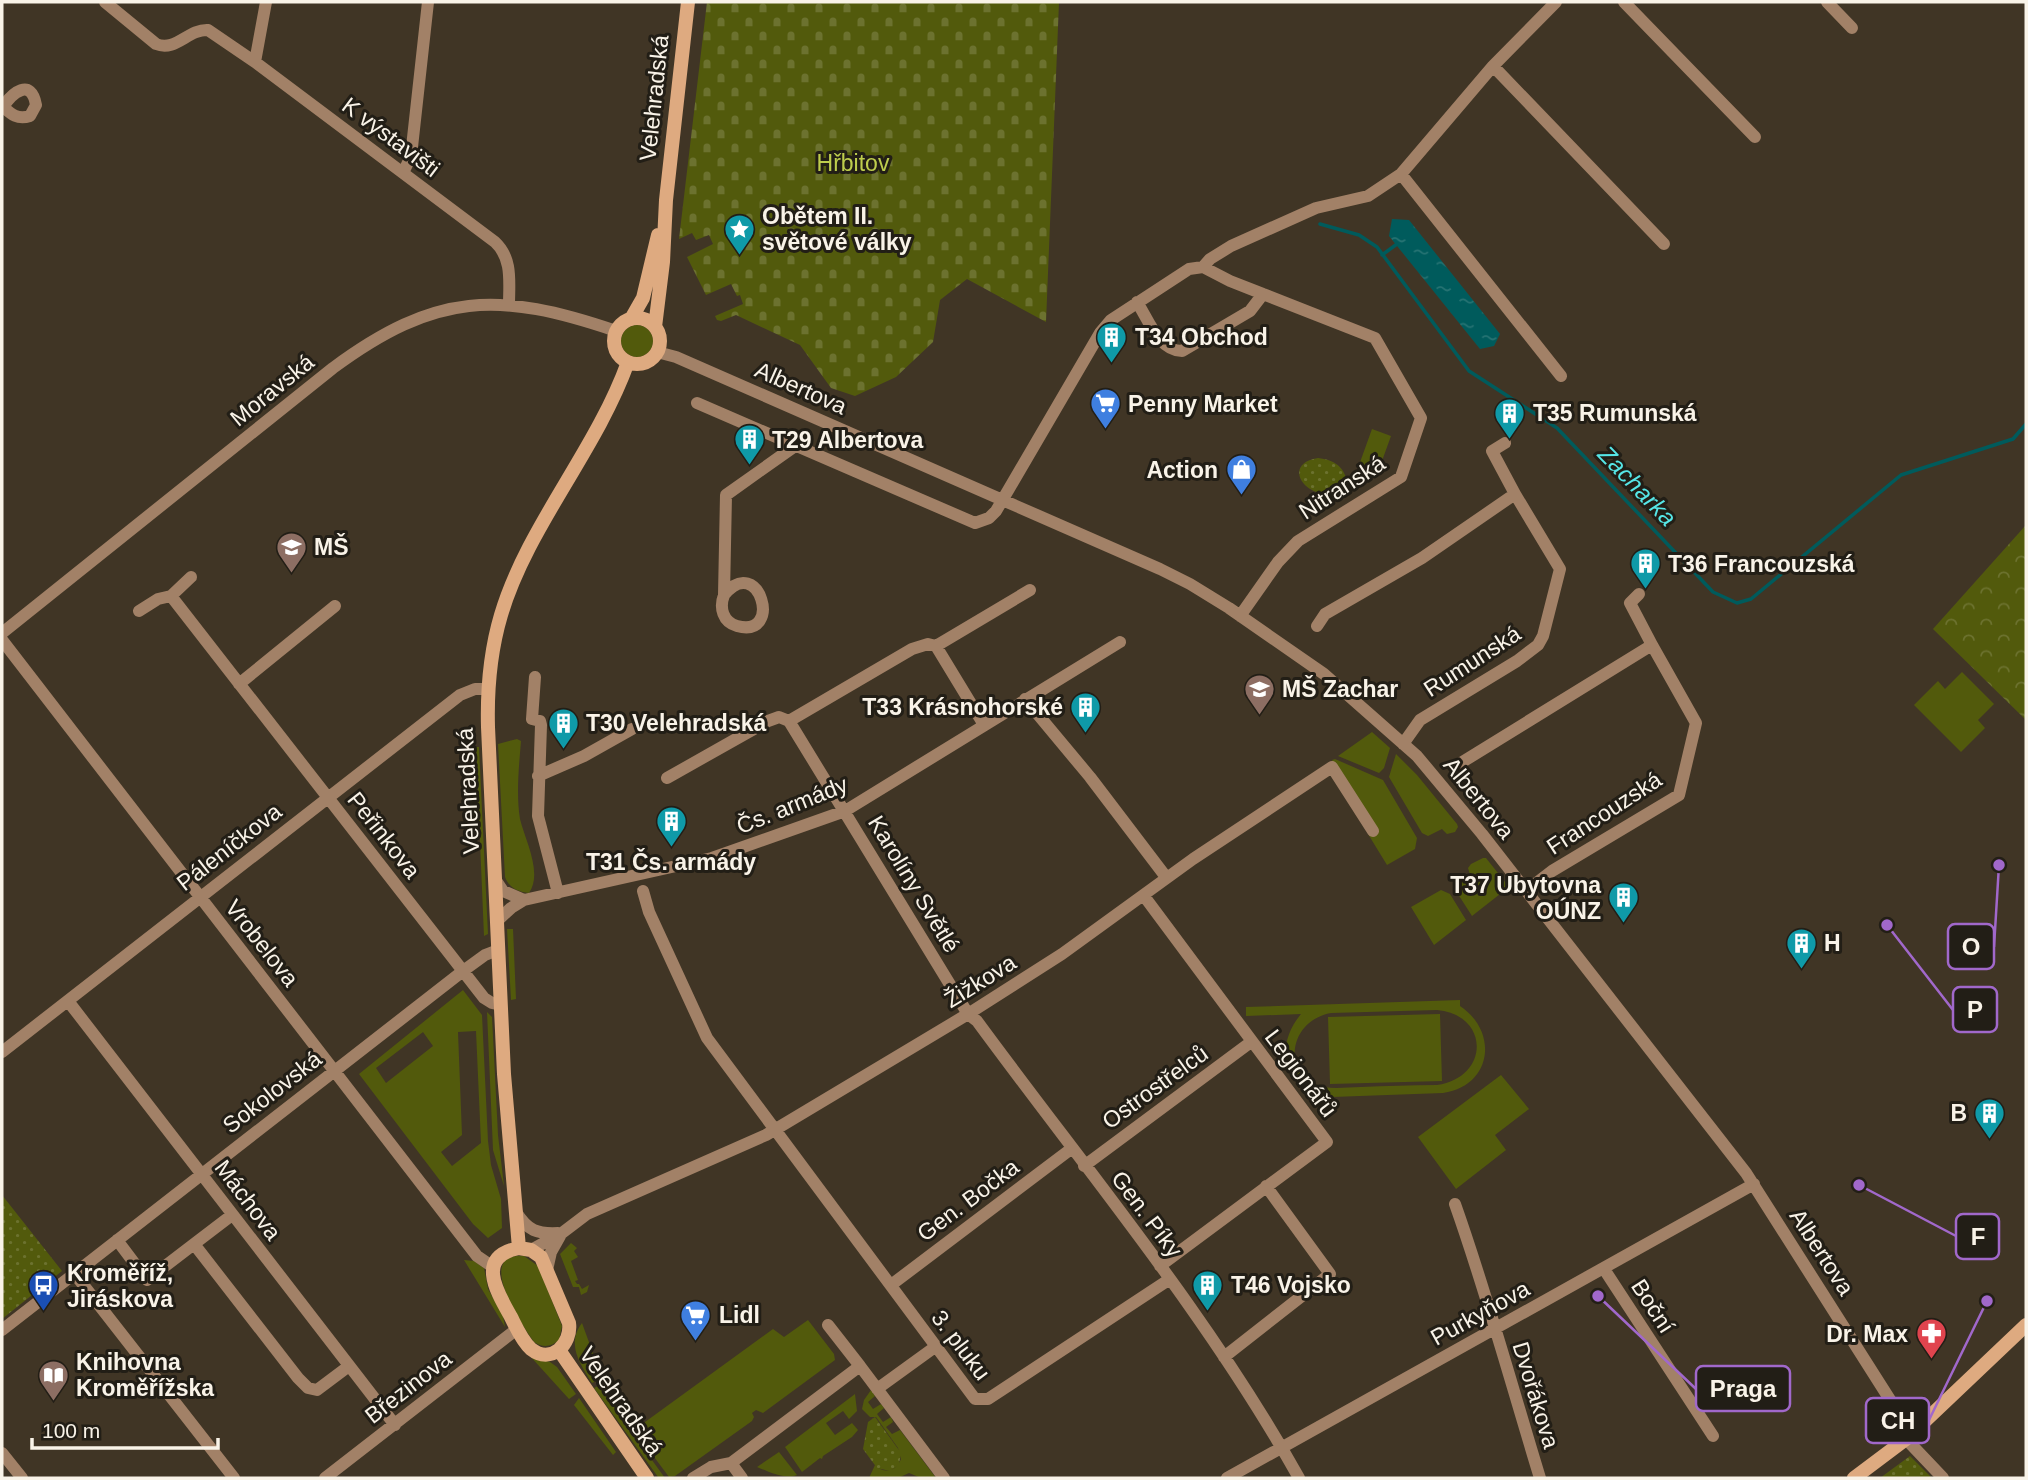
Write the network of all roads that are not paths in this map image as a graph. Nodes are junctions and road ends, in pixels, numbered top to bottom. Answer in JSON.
{"nodes":[{"id":1,"x":106,"y":2,"type":"edge"},
{"id":2,"x":265,"y":2,"type":"edge"},
{"id":3,"x":428,"y":2,"type":"edge"},
{"id":4,"x":688,"y":2,"type":"edge"},
{"id":5,"x":1556,"y":2,"type":"edge"},
{"id":6,"x":1624,"y":2,"type":"edge"},
{"id":7,"x":1827,"y":2,"type":"edge"},
{"id":8,"x":1853,"y":29,"type":"dead end"},
{"id":9,"x":255,"y":62,"type":"junction"},
{"id":10,"x":1493,"y":66,"type":"junction"},
{"id":11,"x":1755,"y":138,"type":"dead end"},
{"id":12,"x":403,"y":173,"type":"junction"},
{"id":13,"x":1401,"y":173,"type":"junction"},
{"id":14,"x":666,"y":200,"type":"junction"},
{"id":15,"x":1664,"y":244,"type":"dead end"},
{"id":16,"x":1203,"y":267,"type":"junction"},
{"id":17,"x":1263,"y":294,"type":"junction"},
{"id":18,"x":1138,"y":302,"type":"junction"},
{"id":19,"x":509,"y":305,"type":"junction"},
{"id":20,"x":631,"y":319,"type":"junction"},
{"id":21,"x":655,"y":327,"type":"junction"},
{"id":22,"x":616,"y":331,"type":"junction"},
{"id":23,"x":657,"y":352,"type":"junction"},
{"id":24,"x":628,"y":362,"type":"junction"},
{"id":25,"x":1562,"y":376,"type":"dead end"},
{"id":26,"x":697,"y":403,"type":"dead end"},
{"id":27,"x":1505,"y":443,"type":"dead end"},
{"id":28,"x":795,"y":446,"type":"junction"},
{"id":29,"x":1515,"y":494,"type":"junction"},
{"id":30,"x":1003,"y":500,"type":"junction"},
{"id":31,"x":191,"y":577,"type":"dead end"},
{"id":32,"x":1030,"y":590,"type":"dead end"},
{"id":33,"x":1639,"y":594,"type":"dead end"},
{"id":34,"x":724,"y":595,"type":"dead end"},
{"id":35,"x":171,"y":596,"type":"junction"},
{"id":36,"x":335,"y":606,"type":"dead end"},
{"id":37,"x":139,"y":611,"type":"dead end"},
{"id":38,"x":1241,"y":615,"type":"junction"},
{"id":39,"x":1317,"y":626,"type":"dead end"},
{"id":40,"x":2,"y":634,"type":"edge"},
{"id":41,"x":2,"y":640,"type":"edge"},
{"id":42,"x":1120,"y":642,"type":"dead end"},
{"id":43,"x":1653,"y":645,"type":"junction"},
{"id":44,"x":936,"y":646,"type":"junction"},
{"id":45,"x":535,"y":677,"type":"dead end"},
{"id":46,"x":239,"y":684,"type":"junction"},
{"id":47,"x":488,"y":689,"type":"junction"},
{"id":48,"x":1025,"y":699,"type":"junction"},
{"id":49,"x":789,"y":721,"type":"junction"},
{"id":50,"x":984,"y":725,"type":"junction"},
{"id":51,"x":632,"y":729,"type":"dead end"},
{"id":52,"x":1403,"y":744,"type":"junction"},
{"id":53,"x":1459,"y":764,"type":"dead end"},
{"id":54,"x":538,"y":776,"type":"junction"},
{"id":55,"x":667,"y":778,"type":"dead end"},
{"id":56,"x":328,"y":797,"type":"junction"},
{"id":57,"x":845,"y":811,"type":"junction"},
{"id":58,"x":1373,"y":831,"type":"dead end"},
{"id":59,"x":1166,"y":877,"type":"junction"},
{"id":60,"x":495,"y":878,"type":"junction"},
{"id":61,"x":643,"y":891,"type":"dead end"},
{"id":62,"x":1526,"y":891,"type":"junction"},
{"id":63,"x":558,"y":893,"type":"junction"},
{"id":64,"x":1144,"y":896,"type":"junction"},
{"id":65,"x":200,"y":897,"type":"junction"},
{"id":66,"x":524,"y":900,"type":"junction"},
{"id":67,"x":497,"y":921,"type":"junction"},
{"id":68,"x":498,"y":950,"type":"junction"},
{"id":69,"x":463,"y":971,"type":"junction"},
{"id":70,"x":68,"y":1001,"type":"junction"},
{"id":71,"x":501,"y":1005,"type":"junction"},
{"id":72,"x":968,"y":1014,"type":"junction"},
{"id":73,"x":1251,"y":1042,"type":"junction"},
{"id":74,"x":2,"y":1052,"type":"edge"},
{"id":75,"x":335,"y":1071,"type":"junction"},
{"id":76,"x":774,"y":1130,"type":"junction"},
{"id":77,"x":1071,"y":1149,"type":"junction"},
{"id":78,"x":1084,"y":1166,"type":"junction"},
{"id":79,"x":201,"y":1173,"type":"junction"},
{"id":80,"x":1754,"y":1184,"type":"junction"},
{"id":81,"x":1266,"y":1186,"type":"junction"},
{"id":82,"x":1455,"y":1204,"type":"dead end"},
{"id":83,"x":514,"y":1208,"type":"junction"},
{"id":84,"x":232,"y":1215,"type":"junction"},
{"id":85,"x":562,"y":1233,"type":"junction"},
{"id":86,"x":117,"y":1240,"type":"junction"},
{"id":87,"x":194,"y":1244,"type":"junction"},
{"id":88,"x":525,"y":1249,"type":"junction"},
{"id":89,"x":1160,"y":1266,"type":"junction"},
{"id":90,"x":493,"y":1267,"type":"junction"},
{"id":91,"x":1604,"y":1269,"type":"junction"},
{"id":92,"x":547,"y":1270,"type":"junction"},
{"id":93,"x":74,"y":1273,"type":"junction"},
{"id":94,"x":1170,"y":1279,"type":"junction"},
{"id":95,"x":891,"y":1285,"type":"junction"},
{"id":96,"x":828,"y":1325,"type":"dead end"},
{"id":97,"x":2026,"y":1325,"type":"edge"},
{"id":98,"x":517,"y":1329,"type":"junction"},
{"id":99,"x":1494,"y":1329,"type":"junction"},
{"id":100,"x":2,"y":1330,"type":"edge"},
{"id":101,"x":935,"y":1347,"type":"junction"},
{"id":102,"x":559,"y":1350,"type":"junction"},
{"id":103,"x":1224,"y":1357,"type":"junction"},
{"id":104,"x":349,"y":1366,"type":"junction"},
{"id":105,"x":860,"y":1366,"type":"junction"},
{"id":106,"x":877,"y":1390,"type":"junction"},
{"id":107,"x":395,"y":1425,"type":"junction"},
{"id":108,"x":1713,"y":1436,"type":"dead end"},
{"id":109,"x":1906,"y":1439,"type":"junction"},
{"id":110,"x":1283,"y":1447,"type":"junction"},
{"id":111,"x":2,"y":1452,"type":"edge"},
{"id":112,"x":731,"y":1463,"type":"junction"},
{"id":113,"x":22,"y":1478,"type":"edge"},
{"id":114,"x":234,"y":1478,"type":"edge"},
{"id":115,"x":326,"y":1478,"type":"edge"},
{"id":116,"x":646,"y":1478,"type":"edge"},
{"id":117,"x":692,"y":1478,"type":"edge"},
{"id":118,"x":742,"y":1478,"type":"edge"},
{"id":119,"x":944,"y":1478,"type":"edge"},
{"id":120,"x":1227,"y":1478,"type":"edge"},
{"id":121,"x":1299,"y":1478,"type":"edge"},
{"id":122,"x":1540,"y":1478,"type":"edge"},
{"id":123,"x":1854,"y":1478,"type":"edge"},
{"id":124,"x":1943,"y":1478,"type":"edge"}],
"edges":[{"from":1,"to":9,"type":"street"},
{"from":2,"to":9,"type":"street"},
{"from":3,"to":12,"type":"street"},
{"from":4,"to":14,"type":"main road","name":"Velehradská"},
{"from":5,"to":10,"type":"street"},
{"from":6,"to":11,"type":"street"},
{"from":7,"to":8,"type":"street"},
{"from":9,"to":12,"type":"street","name":"K výstavišti"},
{"from":10,"to":13,"type":"street"},
{"from":10,"to":15,"type":"street"},
{"from":12,"to":19,"type":"street","name":"K výstavišti"},
{"from":13,"to":16,"type":"street"},
{"from":13,"to":25,"type":"street"},
{"from":14,"to":20,"type":"main road","name":"Velehradská"},
{"from":14,"to":21,"type":"main road","name":"Velehradská"},
{"from":16,"to":17,"type":"street","name":"Nitranská"},
{"from":16,"to":18,"type":"street"},
{"from":17,"to":18,"type":"street"},
{"from":17,"to":38,"type":"street","name":"Nitranská"},
{"from":18,"to":30,"type":"street"},
{"from":19,"to":22,"type":"street","name":"Moravská"},
{"from":19,"to":40,"type":"street","name":"Moravská"},
{"from":20,"to":21,"type":"main road"},
{"from":20,"to":22,"type":"main road","name":"Velehradská"},
{"from":21,"to":23,"type":"main road","name":"Velehradská"},
{"from":22,"to":24,"type":"main road"},
{"from":23,"to":24,"type":"main road"},
{"from":23,"to":30,"type":"street","name":"Albertova"},
{"from":24,"to":47,"type":"main road","name":"Velehradská"},
{"from":26,"to":28,"type":"street"},
{"from":27,"to":29,"type":"street","name":"Rumunská"},
{"from":28,"to":30,"type":"street"},
{"from":28,"to":34,"type":"street"},
{"from":29,"to":39,"type":"street"},
{"from":29,"to":52,"type":"street","name":"Rumunská"},
{"from":30,"to":38,"type":"street","name":"Albertova"},
{"from":31,"to":35,"type":"street"},
{"from":32,"to":44,"type":"street"},
{"from":33,"to":43,"type":"street","name":"Francouzská"},
{"from":35,"to":37,"type":"street"},
{"from":35,"to":46,"type":"street","name":"Peřinkova"},
{"from":36,"to":46,"type":"street"},
{"from":38,"to":52,"type":"street","name":"Albertova"},
{"from":41,"to":65,"type":"street","name":"Vrobelova"},
{"from":42,"to":48,"type":"street","name":"Čs. armády"},
{"from":43,"to":53,"type":"street"},
{"from":43,"to":62,"type":"street","name":"Francouzská"},
{"from":44,"to":49,"type":"street"},
{"from":44,"to":50,"type":"street"},
{"from":45,"to":54,"type":"street"},
{"from":46,"to":56,"type":"street","name":"Peřinkova"},
{"from":47,"to":56,"type":"street","name":"Páleníčkova"},
{"from":47,"to":60,"type":"main road","name":"Velehradská"},
{"from":48,"to":50,"type":"street","name":"Čs. armády"},
{"from":48,"to":59,"type":"street"},
{"from":49,"to":55,"type":"street"},
{"from":49,"to":57,"type":"street","name":"Karolíny Světlé"},
{"from":50,"to":57,"type":"street","name":"Čs. armády"},
{"from":51,"to":54,"type":"street"},
{"from":52,"to":62,"type":"street","name":"Albertova"},
{"from":54,"to":63,"type":"street"},
{"from":56,"to":65,"type":"street","name":"Páleníčkova"},
{"from":56,"to":69,"type":"street","name":"Peřinkova"},
{"from":57,"to":63,"type":"street","name":"Čs. armády"},
{"from":57,"to":72,"type":"street","name":"Karolíny Světlé"},
{"from":58,"to":59,"type":"street","name":"Žižkova"},
{"from":59,"to":64,"type":"street","name":"Žižkova"},
{"from":60,"to":66,"type":"street"},
{"from":60,"to":67,"type":"main road","name":"Velehradská"},
{"from":61,"to":76,"type":"street","name":"3. pluku"},
{"from":62,"to":80,"type":"street","name":"Albertova"},
{"from":63,"to":66,"type":"street","name":"Čs. armády"},
{"from":64,"to":72,"type":"street","name":"Žižkova"},
{"from":64,"to":73,"type":"street","name":"Legionářů"},
{"from":65,"to":70,"type":"street","name":"Páleníčkova"},
{"from":65,"to":75,"type":"street","name":"Vrobelova"},
{"from":66,"to":67,"type":"street"},
{"from":67,"to":68,"type":"main road","name":"Velehradská"},
{"from":68,"to":69,"type":"street","name":"Sokolovská"},
{"from":68,"to":71,"type":"main road","name":"Velehradská"},
{"from":69,"to":71,"type":"street","name":"Peřinkova"},
{"from":69,"to":75,"type":"street","name":"Sokolovská"},
{"from":70,"to":74,"type":"street","name":"Páleníčkova"},
{"from":70,"to":79,"type":"street","name":"Máchova"},
{"from":71,"to":83,"type":"main road","name":"Velehradská"},
{"from":72,"to":76,"type":"street","name":"Žižkova"},
{"from":72,"to":77,"type":"street","name":"Gen. Píky"},
{"from":73,"to":78,"type":"street","name":"Ostrostřelců"},
{"from":73,"to":81,"type":"street","name":"Legionářů"},
{"from":75,"to":79,"type":"street","name":"Sokolovská"},
{"from":75,"to":90,"type":"street","name":"Vrobelova"},
{"from":76,"to":85,"type":"street","name":"Žižkova"},
{"from":76,"to":95,"type":"street","name":"3. pluku"},
{"from":77,"to":78,"type":"street","name":"Gen. Píky"},
{"from":77,"to":95,"type":"street","name":"Gen. Bočka"},
{"from":78,"to":89,"type":"street","name":"Gen. Píky"},
{"from":79,"to":84,"type":"street","name":"Máchova"},
{"from":79,"to":86,"type":"street","name":"Sokolovská"},
{"from":80,"to":91,"type":"street","name":"Purkyňova"},
{"from":80,"to":109,"type":"street","name":"Albertova"},
{"from":81,"to":89,"type":"street","name":"Legionářů"},
{"from":81,"to":103,"type":"street"},
{"from":82,"to":99,"type":"street","name":"Dvořákova"},
{"from":83,"to":85,"type":"street"},
{"from":83,"to":88,"type":"main road","name":"Velehradská"},
{"from":84,"to":87,"type":"street"},
{"from":84,"to":104,"type":"street","name":"Máchova"},
{"from":85,"to":88,"type":"street","name":"Žižkova"},
{"from":85,"to":92,"type":"street"},
{"from":86,"to":87,"type":"street"},
{"from":86,"to":93,"type":"street","name":"Sokolovská"},
{"from":87,"to":104,"type":"street"},
{"from":88,"to":90,"type":"main road"},
{"from":88,"to":92,"type":"main road","name":"Velehradská"},
{"from":89,"to":94,"type":"street","name":"Gen. Píky"},
{"from":90,"to":98,"type":"main road","name":"Velehradská"},
{"from":91,"to":99,"type":"street","name":"Purkyňova"},
{"from":91,"to":108,"type":"street","name":"Boční"},
{"from":92,"to":102,"type":"main road","name":"Velehradská"},
{"from":93,"to":100,"type":"street","name":"Sokolovská"},
{"from":93,"to":114,"type":"street"},
{"from":94,"to":101,"type":"street","name":"3. pluku"},
{"from":94,"to":103,"type":"street","name":"Gen. Píky"},
{"from":95,"to":101,"type":"street","name":"3. pluku"},
{"from":96,"to":105,"type":"street"},
{"from":97,"to":109,"type":"main road"},
{"from":98,"to":102,"type":"main road","name":"Velehradská"},
{"from":98,"to":107,"type":"street","name":"Březinova"},
{"from":99,"to":110,"type":"street","name":"Purkyňova"},
{"from":99,"to":122,"type":"street","name":"Dvořákova"},
{"from":101,"to":106,"type":"street"},
{"from":102,"to":116,"type":"main road","name":"Velehradská"},
{"from":103,"to":110,"type":"street","name":"Gen. Píky"},
{"from":104,"to":107,"type":"street","name":"Máchova"},
{"from":105,"to":106,"type":"street"},
{"from":105,"to":112,"type":"street"},
{"from":106,"to":119,"type":"street"},
{"from":107,"to":115,"type":"street","name":"Březinova"},
{"from":109,"to":123,"type":"main road"},
{"from":109,"to":124,"type":"street"},
{"from":110,"to":120,"type":"street","name":"Purkyňova"},
{"from":110,"to":121,"type":"street","name":"Gen. Píky"},
{"from":111,"to":113,"type":"street"},
{"from":112,"to":117,"type":"street"},
{"from":112,"to":118,"type":"street"}]}
